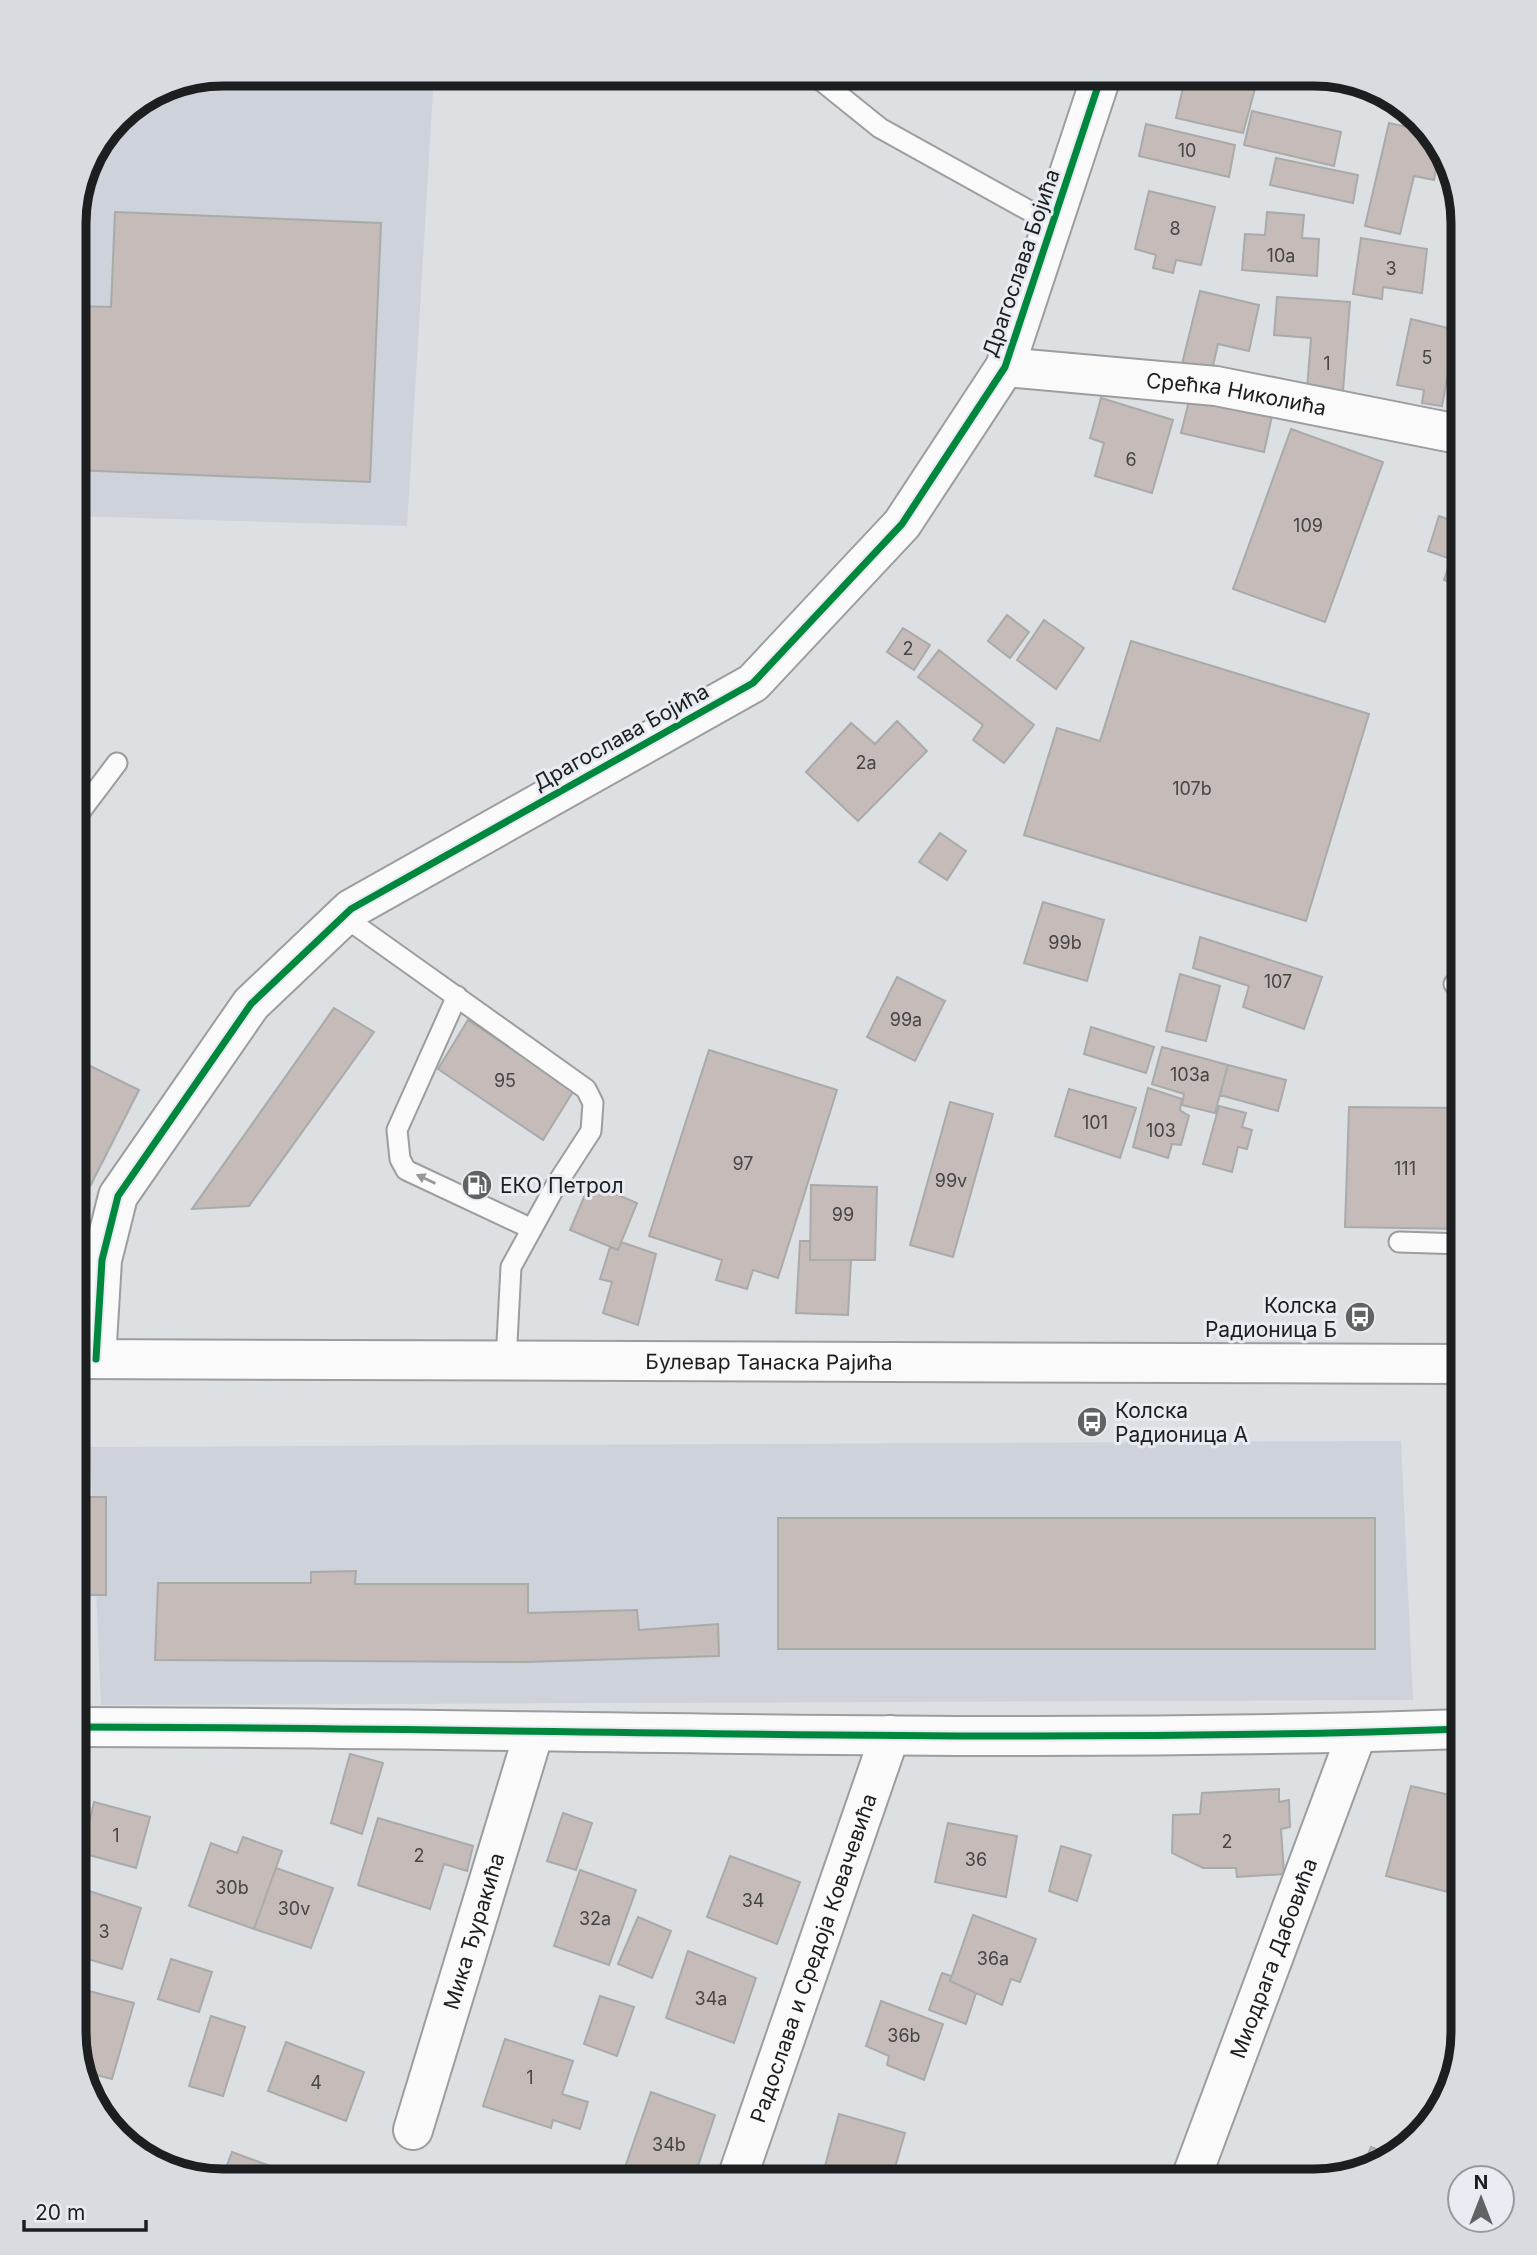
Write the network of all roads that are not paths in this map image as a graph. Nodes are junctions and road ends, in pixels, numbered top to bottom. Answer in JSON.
{"nodes":[{"id":1,"x":828,"y":86,"type":"edge"},
{"id":2,"x":1098,"y":86,"type":"edge"},
{"id":3,"x":1053,"y":224,"type":"junction"},
{"id":4,"x":1005,"y":367,"type":"junction"},
{"id":5,"x":1451,"y":432,"type":"edge"},
{"id":6,"x":117,"y":763,"type":"dead end"},
{"id":7,"x":86,"y":804,"type":"edge"},
{"id":8,"x":343,"y":916,"type":"junction"},
{"id":9,"x":457,"y":996,"type":"junction"},
{"id":10,"x":532,"y":1229,"type":"junction"},
{"id":11,"x":1399,"y":1242,"type":"dead end"},
{"id":12,"x":1451,"y":1244,"type":"edge"},
{"id":13,"x":86,"y":1353,"type":"edge"},
{"id":14,"x":86,"y":1359,"type":"edge"},
{"id":15,"x":506,"y":1361,"type":"junction"},
{"id":16,"x":1451,"y":1364,"type":"edge"},
{"id":17,"x":86,"y":1727,"type":"edge"},
{"id":18,"x":1451,"y":1729,"type":"edge"},
{"id":19,"x":534,"y":1732,"type":"junction"},
{"id":20,"x":1357,"y":1733,"type":"junction"},
{"id":21,"x":890,"y":1735,"type":"junction"},
{"id":22,"x":413,"y":2130,"type":"dead end"},
{"id":23,"x":740,"y":2169,"type":"edge"},
{"id":24,"x":1194,"y":2169,"type":"edge"}],
"edges":[{"from":1,"to":3,"type":"lane"},
{"from":2,"to":3,"type":"street","name":"Драгослава Бојића"},
{"from":3,"to":4,"type":"street","name":"Драгослава Бојића"},
{"from":4,"to":5,"type":"street","name":"Срећка Николића"},
{"from":4,"to":8,"type":"street","name":"Драгослава Бојића"},
{"from":6,"to":7,"type":"lane"},
{"from":8,"to":9,"type":"lane"},
{"from":8,"to":13,"type":"street","name":"Драгослава Бојића"},
{"from":9,"to":10,"type":"lane"},
{"from":10,"to":9,"type":"lane","one_way":true},
{"from":10,"to":15,"type":"lane"},
{"from":11,"to":12,"type":"lane"},
{"from":14,"to":15,"type":"street","name":"Булевар Танаска Рајића"},
{"from":15,"to":16,"type":"street","name":"Булевар Танаска Рајића"},
{"from":17,"to":19,"type":"street"},
{"from":18,"to":20,"type":"street"},
{"from":19,"to":21,"type":"street"},
{"from":19,"to":22,"type":"street","name":"Мика Ђуракића"},
{"from":20,"to":21,"type":"street"},
{"from":20,"to":24,"type":"street","name":"Миодрага Дабовића"},
{"from":21,"to":23,"type":"street","name":"Радослава и Средоја Ковачевића"}]}
